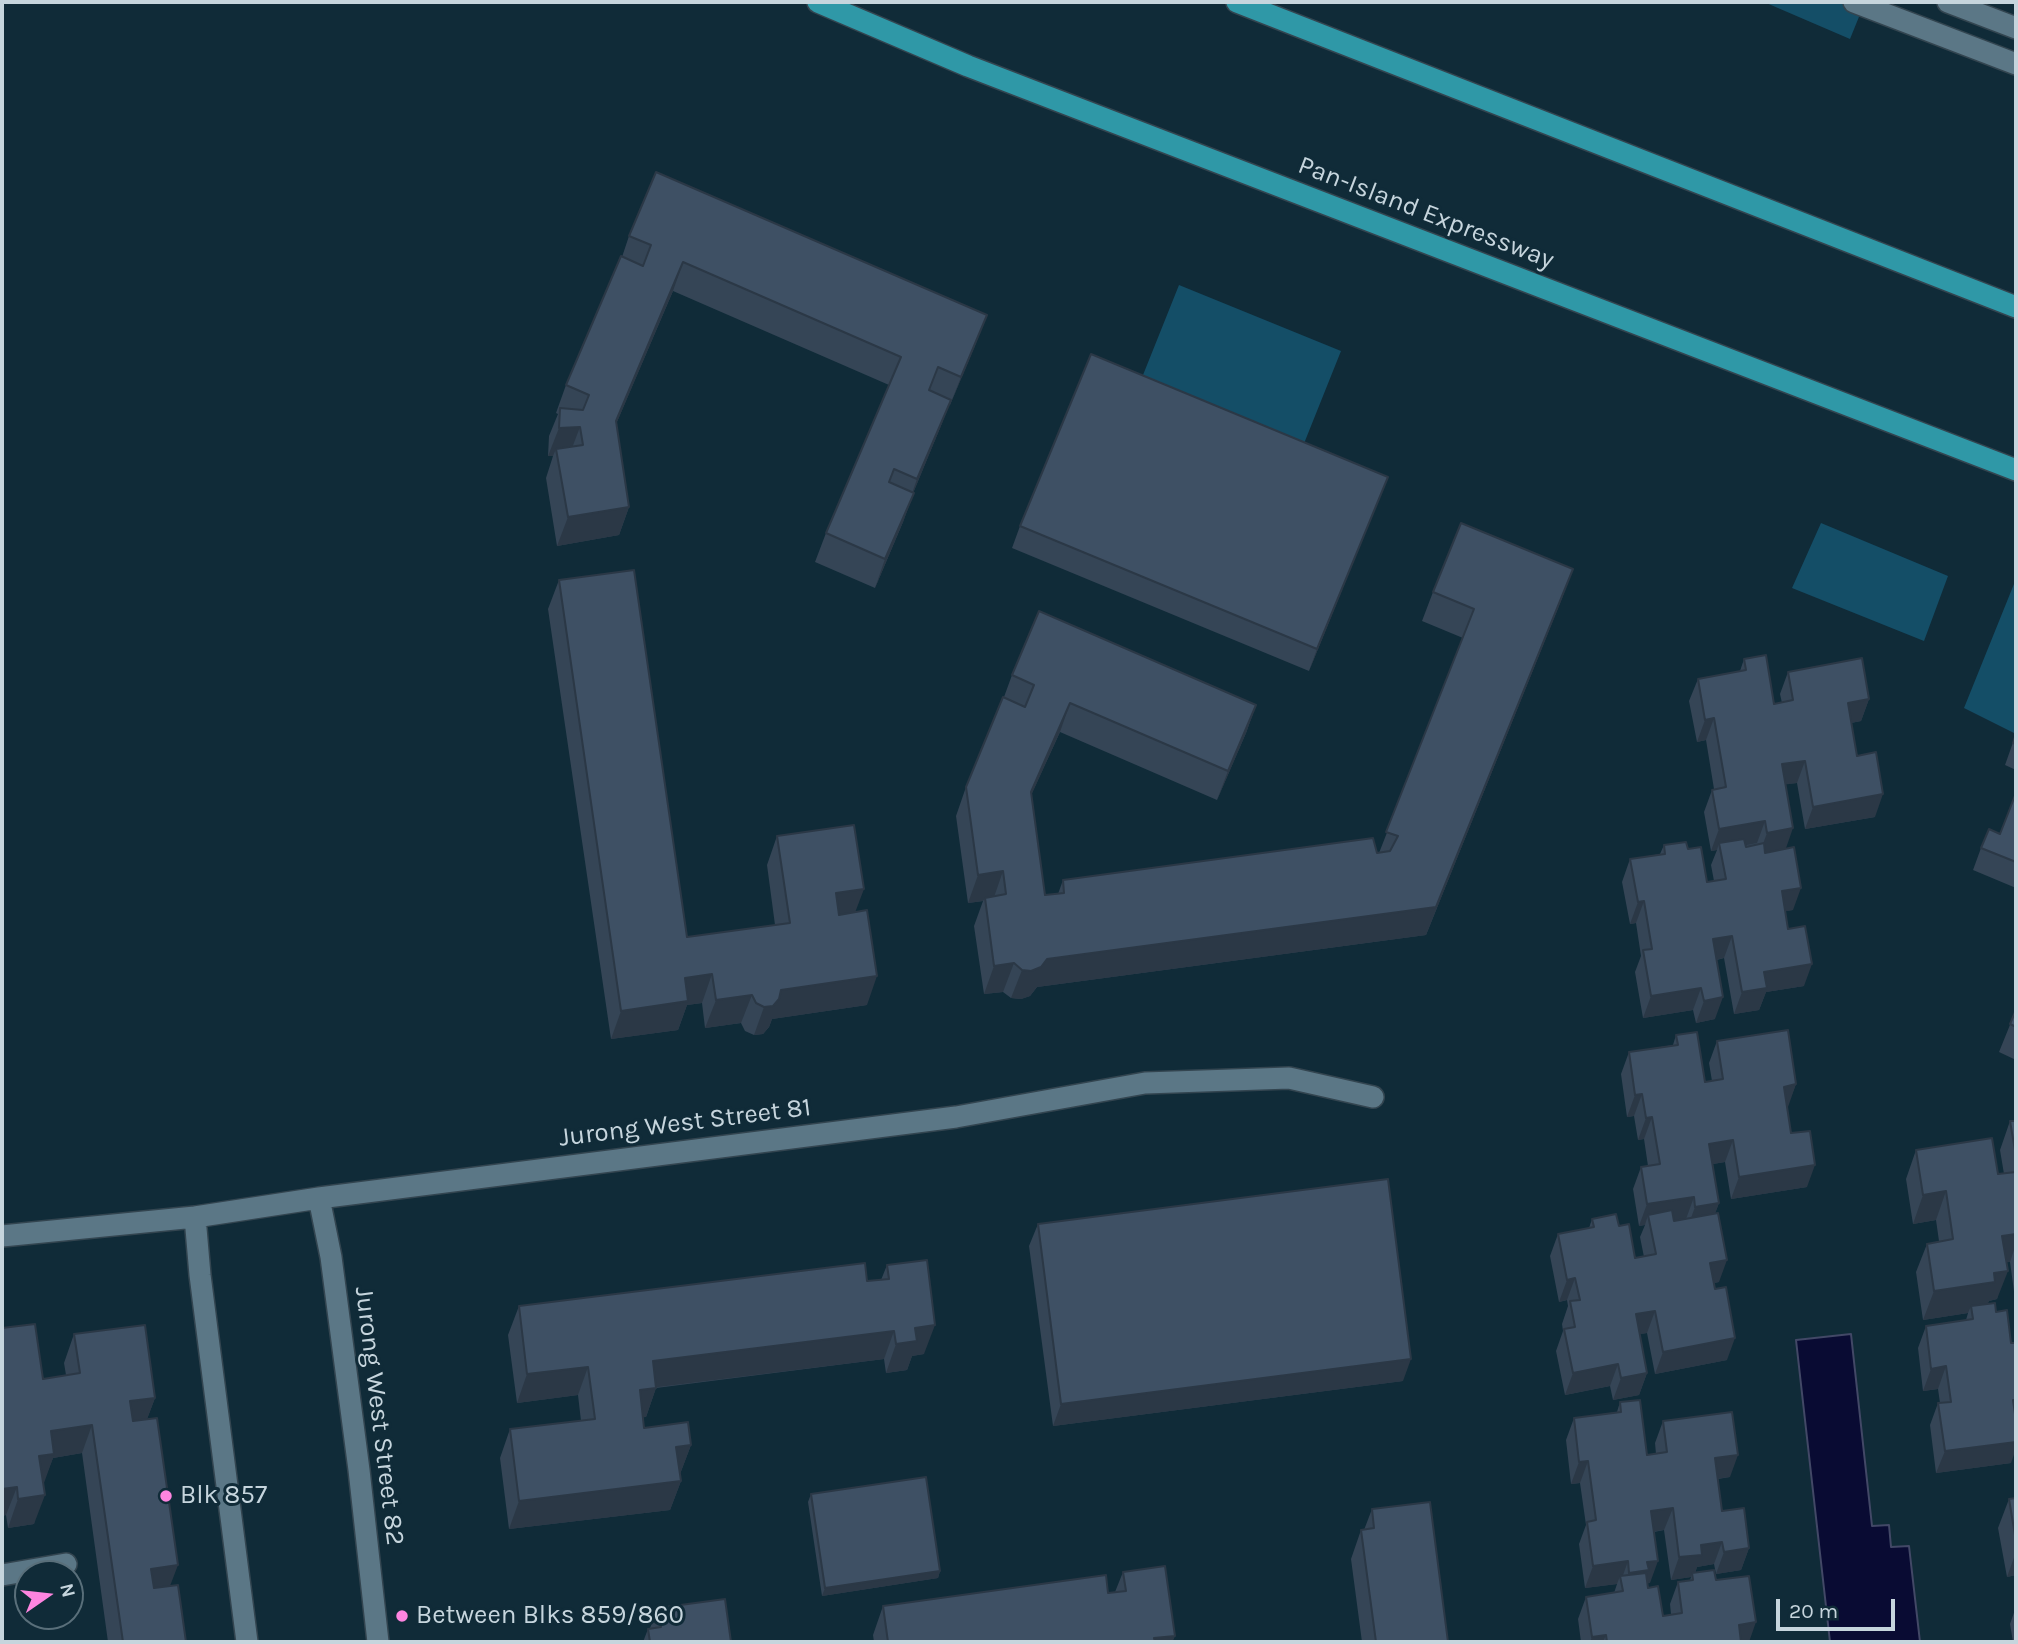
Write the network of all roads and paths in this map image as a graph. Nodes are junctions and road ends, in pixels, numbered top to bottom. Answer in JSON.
{"nodes":[{"id":1,"x":818,"y":2,"type":"edge"},
{"id":2,"x":1237,"y":2,"type":"edge"},
{"id":3,"x":1854,"y":2,"type":"edge"},
{"id":4,"x":1948,"y":2,"type":"edge"},
{"id":5,"x":2016,"y":28,"type":"edge"},
{"id":6,"x":2016,"y":64,"type":"edge"},
{"id":7,"x":2016,"y":307,"type":"edge"},
{"id":8,"x":2016,"y":470,"type":"edge"},
{"id":9,"x":1373,"y":1097,"type":"dead end"},
{"id":10,"x":318,"y":1198,"type":"junction"},
{"id":11,"x":195,"y":1217,"type":"junction"},
{"id":12,"x":2,"y":1236,"type":"edge"},
{"id":13,"x":247,"y":1642,"type":"edge"},
{"id":14,"x":378,"y":1642,"type":"edge"}],
"edges":[{"from":1,"to":8,"type":"highway","name":"Pan-Island Expressway"},
{"from":2,"to":7,"type":"highway"},
{"from":3,"to":6,"type":"street"},
{"from":4,"to":5,"type":"street"},
{"from":9,"to":10,"type":"street","name":"Jurong West Street 81"},
{"from":10,"to":11,"type":"street","name":"Jurong West Street 81"},
{"from":10,"to":14,"type":"street","name":"Jurong West Street 82"},
{"from":11,"to":12,"type":"street","name":"Jurong West Street 81"},
{"from":11,"to":13,"type":"street"}]}
